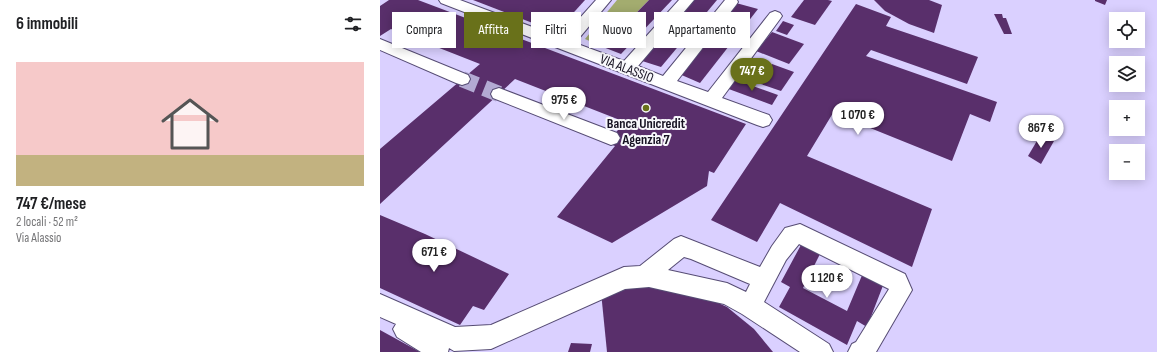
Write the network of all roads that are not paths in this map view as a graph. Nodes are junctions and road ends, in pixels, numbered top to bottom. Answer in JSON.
{"nodes":[{"id":1,"x":446,"y":0,"type":"edge"},
{"id":2,"x":604,"y":0,"type":"edge"},
{"id":3,"x":687,"y":0,"type":"edge"},
{"id":4,"x":731,"y":2,"type":"dead end"},
{"id":5,"x":775,"y":16,"type":"dead end"},
{"id":6,"x":581,"y":26,"type":"edge"},
{"id":7,"x":531,"y":32,"type":"edge"},
{"id":8,"x":380,"y":44,"type":"edge"},
{"id":9,"x":572,"y":48,"type":"edge"},
{"id":10,"x":627,"y":68,"type":"junction"},
{"id":11,"x":462,"y":79,"type":"tunnel mouth"},
{"id":12,"x":666,"y":83,"type":"junction"},
{"id":13,"x":499,"y":94,"type":"tunnel mouth"},
{"id":14,"x":711,"y":100,"type":"junction"},
{"id":15,"x":763,"y":120,"type":"dead end"},
{"id":16,"x":612,"y":138,"type":"dead end"},
{"id":17,"x":643,"y":277,"type":"junction"},
{"id":18,"x":764,"y":280,"type":"junction"},
{"id":19,"x":380,"y":305,"type":"edge"},
{"id":20,"x":750,"y":306,"type":"junction"},
{"id":21,"x":380,"y":316,"type":"edge"},
{"id":22,"x":445,"y":346,"type":"edge"},
{"id":23,"x":821,"y":352,"type":"edge"},
{"id":24,"x":860,"y":352,"type":"edge"}],
"edges":[{"from":1,"to":7,"type":"street","name":"VIA ALASSIO"},
{"from":2,"to":6,"type":"street"},
{"from":3,"to":10,"type":"street"},
{"from":4,"to":12,"type":"street"},
{"from":5,"to":14,"type":"street"},
{"from":8,"to":11,"type":"street"},
{"from":9,"to":10,"type":"street","name":"VIA ALASSIO"},
{"from":10,"to":12,"type":"street","name":"VIA ALASSIO"},
{"from":12,"to":14,"type":"street","name":"VIA ALASSIO"},
{"from":13,"to":16,"type":"street"},
{"from":14,"to":15,"type":"street","name":"VIA ALASSIO"},
{"from":17,"to":18,"type":"street"},
{"from":17,"to":20,"type":"street"},
{"from":17,"to":22,"type":"street"},
{"from":18,"to":20,"type":"street"},
{"from":18,"to":24,"type":"street"},
{"from":19,"to":22,"type":"street"},
{"from":20,"to":23,"type":"street"},
{"from":21,"to":22,"type":"street"}]}
